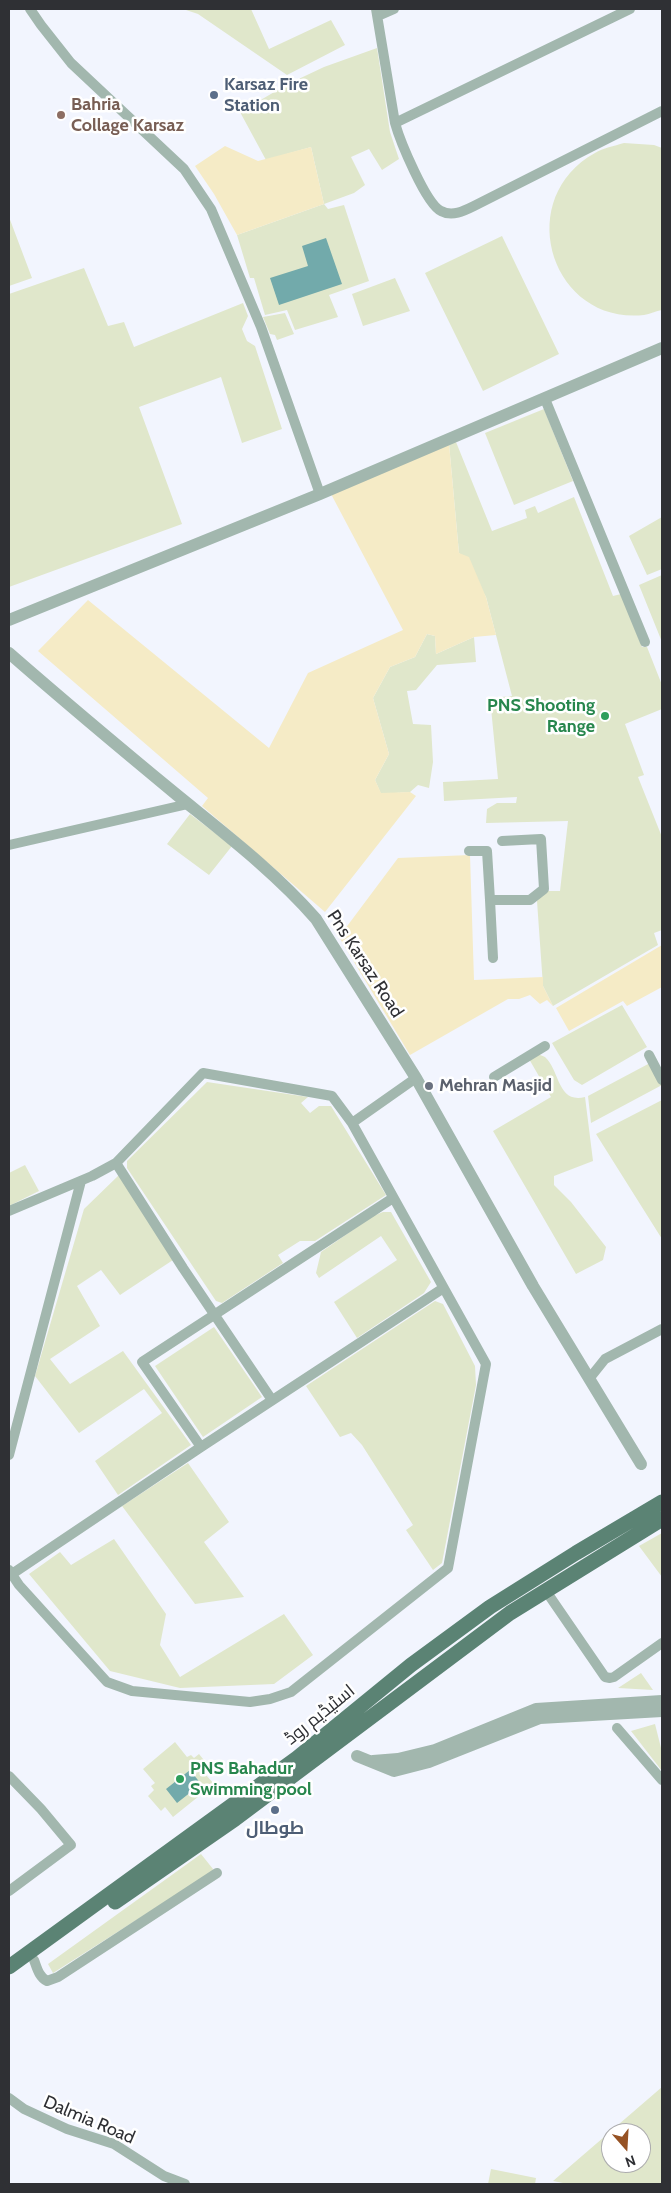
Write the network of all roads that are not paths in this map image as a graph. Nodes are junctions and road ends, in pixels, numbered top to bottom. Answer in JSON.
{"nodes":[{"id":1,"x":30,"y":9,"type":"edge"},
{"id":2,"x":394,"y":9,"type":"edge"},
{"id":3,"x":630,"y":9,"type":"edge"},
{"id":4,"x":378,"y":13,"type":"edge"},
{"id":5,"x":662,"y":111,"type":"edge"},
{"id":6,"x":395,"y":123,"type":"junction"},
{"id":7,"x":662,"y":348,"type":"edge"},
{"id":8,"x":545,"y":399,"type":"junction"},
{"id":9,"x":320,"y":494,"type":"junction"},
{"id":10,"x":9,"y":620,"type":"edge"},
{"id":11,"x":645,"y":642,"type":"dead end"},
{"id":12,"x":9,"y":653,"type":"edge"},
{"id":13,"x":188,"y":804,"type":"junction"},
{"id":14,"x":502,"y":841,"type":"dead end"},
{"id":15,"x":9,"y":845,"type":"edge"},
{"id":16,"x":469,"y":851,"type":"dead end"},
{"id":17,"x":490,"y":900,"type":"junction"},
{"id":18,"x":494,"y":958,"type":"dead end"},
{"id":19,"x":545,"y":1046,"type":"dead end"},
{"id":20,"x":649,"y":1055,"type":"dead end"},
{"id":21,"x":494,"y":1077,"type":"dead end"},
{"id":22,"x":416,"y":1078,"type":"junction"},
{"id":23,"x":662,"y":1080,"type":"edge"},
{"id":24,"x":352,"y":1123,"type":"junction"},
{"id":25,"x":116,"y":1162,"type":"junction"},
{"id":26,"x":81,"y":1181,"type":"junction"},
{"id":27,"x":393,"y":1198,"type":"junction"},
{"id":28,"x":9,"y":1211,"type":"edge"},
{"id":29,"x":442,"y":1289,"type":"junction"},
{"id":30,"x":215,"y":1315,"type":"junction"},
{"id":31,"x":662,"y":1328,"type":"edge"},
{"id":32,"x":589,"y":1380,"type":"junction"},
{"id":33,"x":272,"y":1400,"type":"junction"},
{"id":34,"x":201,"y":1447,"type":"junction"},
{"id":35,"x":9,"y":1455,"type":"edge"},
{"id":36,"x":641,"y":1464,"type":"dead end"},
{"id":37,"x":662,"y":1502,"type":"edge"},
{"id":38,"x":662,"y":1519,"type":"edge"},
{"id":39,"x":10,"y":1573,"type":"edge"},
{"id":40,"x":546,"y":1591,"type":"junction"},
{"id":41,"x":662,"y":1643,"type":"edge"},
{"id":42,"x":662,"y":1701,"type":"edge"},
{"id":43,"x":662,"y":1711,"type":"edge"},
{"id":44,"x":617,"y":1728,"type":"dead end"},
{"id":45,"x":357,"y":1756,"type":"dead end"},
{"id":46,"x":370,"y":1761,"type":"junction"},
{"id":47,"x":9,"y":1776,"type":"edge"},
{"id":48,"x":662,"y":1780,"type":"edge"},
{"id":49,"x":216,"y":1873,"type":"dead end"},
{"id":50,"x":9,"y":1891,"type":"edge"},
{"id":51,"x":34,"y":1960,"type":"junction"},
{"id":52,"x":9,"y":1967,"type":"edge"},
{"id":53,"x":9,"y":1978,"type":"edge"},
{"id":54,"x":9,"y":2098,"type":"edge"},
{"id":55,"x":185,"y":2184,"type":"edge"}],
"edges":[{"from":1,"to":9,"type":"street"},
{"from":2,"to":4,"type":"street"},
{"from":3,"to":6,"type":"street"},
{"from":4,"to":6,"type":"street"},
{"from":5,"to":6,"type":"street"},
{"from":7,"to":8,"type":"street"},
{"from":8,"to":9,"type":"street"},
{"from":8,"to":11,"type":"street"},
{"from":9,"to":10,"type":"street"},
{"from":12,"to":13,"type":"street","name":"Pns Karsaz Road"},
{"from":13,"to":15,"type":"street"},
{"from":13,"to":22,"type":"street","name":"Pns Karsaz Road"},
{"from":14,"to":17,"type":"street"},
{"from":16,"to":17,"type":"street"},
{"from":17,"to":18,"type":"street"},
{"from":19,"to":21,"type":"street"},
{"from":20,"to":23,"type":"street"},
{"from":22,"to":24,"type":"street"},
{"from":22,"to":32,"type":"street","name":"Pns Karsaz Road"},
{"from":24,"to":25,"type":"street"},
{"from":24,"to":27,"type":"street"},
{"from":25,"to":26,"type":"street"},
{"from":25,"to":30,"type":"street"},
{"from":26,"to":28,"type":"street"},
{"from":26,"to":35,"type":"street"},
{"from":27,"to":29,"type":"street"},
{"from":27,"to":30,"type":"street"},
{"from":29,"to":33,"type":"street"},
{"from":29,"to":39,"type":"street"},
{"from":30,"to":33,"type":"street"},
{"from":30,"to":34,"type":"street"},
{"from":31,"to":32,"type":"street"},
{"from":32,"to":36,"type":"street","name":"Pns Karsaz Road"},
{"from":33,"to":34,"type":"street"},
{"from":34,"to":39,"type":"street"},
{"from":37,"to":52,"type":"main road","name":"اسٹیڈیم روڈ"},
{"from":38,"to":40,"type":"main road","name":"اسٹیڈیم روڈ"},
{"from":40,"to":41,"type":"street"},
{"from":40,"to":51,"type":"main road","name":"اسٹیڈیم روڈ"},
{"from":42,"to":46,"type":"street"},
{"from":43,"to":46,"type":"street"},
{"from":44,"to":48,"type":"street"},
{"from":45,"to":46,"type":"street"},
{"from":47,"to":50,"type":"street"},
{"from":49,"to":51,"type":"street"},
{"from":51,"to":53,"type":"main road","name":"اسٹیڈیم روڈ"},
{"from":54,"to":55,"type":"street","name":"Dalmia Road"}]}
